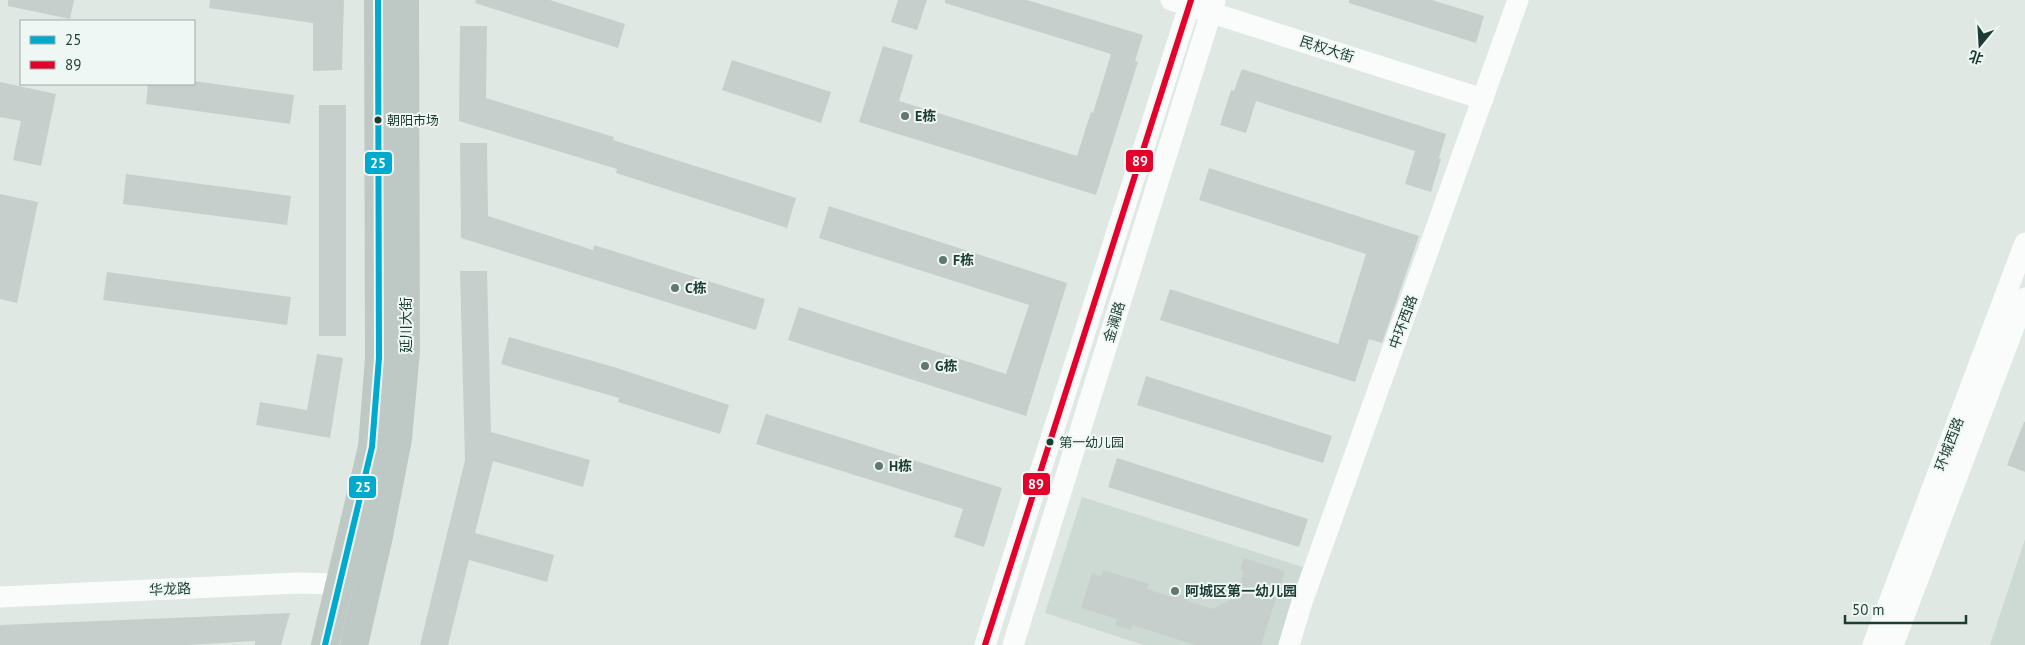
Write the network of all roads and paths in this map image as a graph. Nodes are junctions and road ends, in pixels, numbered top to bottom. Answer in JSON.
{"nodes":[{"id":1,"x":378,"y":0,"type":"edge"},
{"id":2,"x":405,"y":0,"type":"edge"},
{"id":3,"x":1518,"y":0,"type":"edge"},
{"id":4,"x":1184,"y":2,"type":"edge"},
{"id":5,"x":1213,"y":6,"type":"edge"},
{"id":6,"x":1483,"y":99,"type":"junction"},
{"id":7,"x":2025,"y":243,"type":"edge"},
{"id":8,"x":2025,"y":298,"type":"edge"},
{"id":9,"x":340,"y":584,"type":"junction"},
{"id":10,"x":0,"y":597,"type":"edge"},
{"id":11,"x":325,"y":645,"type":"edge"},
{"id":12,"x":354,"y":645,"type":"edge"},
{"id":13,"x":985,"y":645,"type":"edge"},
{"id":14,"x":1013,"y":645,"type":"edge"},
{"id":15,"x":1288,"y":645,"type":"edge"},
{"id":16,"x":1873,"y":645,"type":"edge"},
{"id":17,"x":1893,"y":645,"type":"edge"}],
"edges":[{"from":1,"to":9,"type":"main road","name":"延川大街"},
{"from":2,"to":12,"type":"main road","name":"延川大街"},
{"from":3,"to":6,"type":"street","name":"中环西路"},
{"from":4,"to":5,"type":"street","name":"民权大街"},
{"from":4,"to":13,"type":"street","name":"金澜路"},
{"from":5,"to":6,"type":"street","name":"民权大街"},
{"from":5,"to":14,"type":"street","name":"金澜路"},
{"from":6,"to":15,"type":"street","name":"中环西路"},
{"from":7,"to":16,"type":"street","name":"环城西路"},
{"from":8,"to":17,"type":"street","name":"环城西路"},
{"from":9,"to":10,"type":"street","name":"华龙路"},
{"from":9,"to":11,"type":"main road","name":"延川大街"}]}
